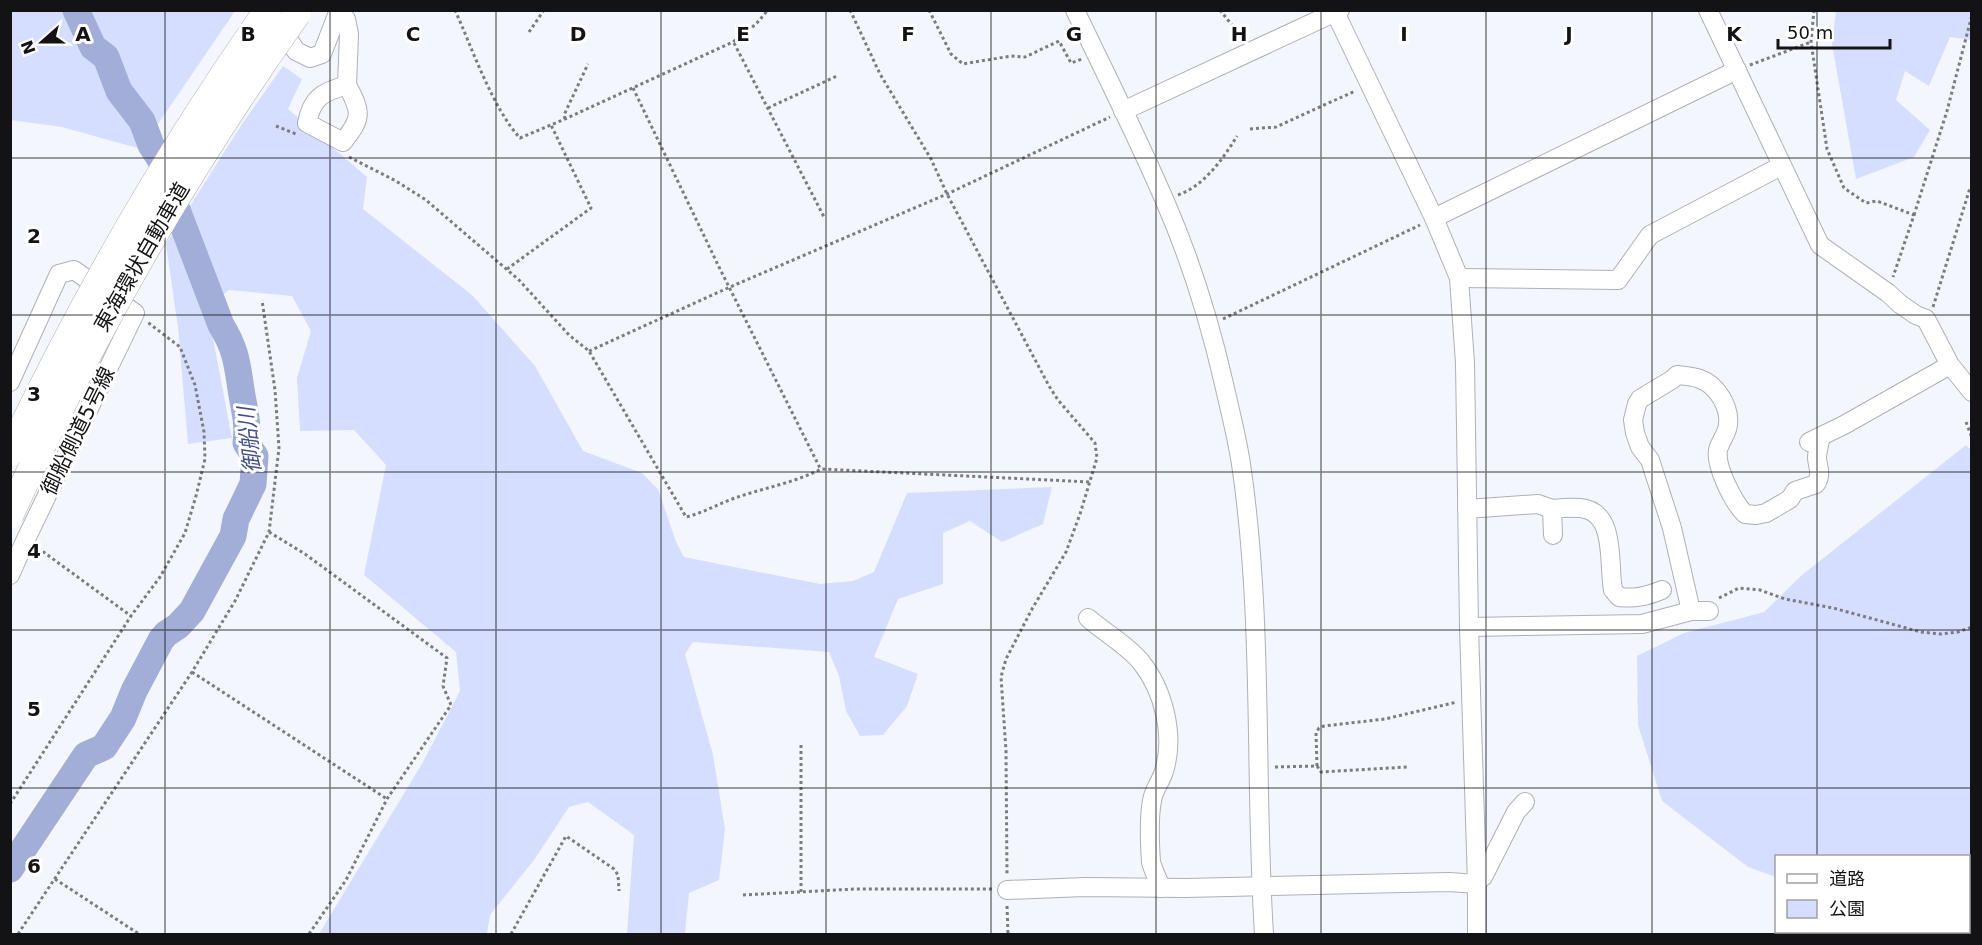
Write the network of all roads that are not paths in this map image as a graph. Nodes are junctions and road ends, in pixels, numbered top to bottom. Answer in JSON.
{"nodes":[{"id":1,"x":269,"y":10,"type":"edge"},
{"id":2,"x":1075,"y":10,"type":"edge"},
{"id":3,"x":1708,"y":10,"type":"edge"},
{"id":4,"x":1337,"y":11,"type":"edge"},
{"id":5,"x":339,"y":12,"type":"edge"},
{"id":6,"x":297,"y":14,"type":"dead end"},
{"id":7,"x":1737,"y":70,"type":"junction"},
{"id":8,"x":347,"y":85,"type":"dead end"},
{"id":9,"x":1123,"y":111,"type":"junction"},
{"id":10,"x":1781,"y":166,"type":"junction"},
{"id":11,"x":1434,"y":218,"type":"junction"},
{"id":12,"x":1459,"y":278,"type":"junction"},
{"id":13,"x":1950,"y":366,"type":"junction"},
{"id":14,"x":10,"y":382,"type":"edge"},
{"id":15,"x":1971,"y":393,"type":"edge"},
{"id":16,"x":10,"y":453,"type":"edge"},
{"id":17,"x":1467,"y":509,"type":"junction"},
{"id":18,"x":1552,"y":509,"type":"junction"},
{"id":19,"x":10,"y":515,"type":"edge"},
{"id":20,"x":18,"y":534,"type":"edge"},
{"id":21,"x":1553,"y":535,"type":"dead end"},
{"id":22,"x":10,"y":575,"type":"edge"},
{"id":23,"x":1691,"y":612,"type":"junction"},
{"id":24,"x":1088,"y":618,"type":"dead end"},
{"id":25,"x":1469,"y":627,"type":"junction"},
{"id":26,"x":1525,"y":802,"type":"dead end"},
{"id":27,"x":1477,"y":882,"type":"junction"},
{"id":28,"x":1261,"y":886,"type":"junction"},
{"id":29,"x":1161,"y":888,"type":"junction"},
{"id":30,"x":1007,"y":890,"type":"road end"},
{"id":31,"x":1264,"y":934,"type":"edge"},
{"id":32,"x":1477,"y":934,"type":"edge"}],
"edges":[{"from":1,"to":5,"type":"street"},
{"from":1,"to":16,"type":"highway","name":"東海環状自動車道","bridge":true},
{"from":2,"to":9,"type":"street"},
{"from":3,"to":7,"type":"street"},
{"from":4,"to":9,"type":"street"},
{"from":4,"to":11,"type":"street"},
{"from":5,"to":8,"type":"street"},
{"from":6,"to":19,"type":"highway","name":"東海環状自動車道","bridge":true},
{"from":7,"to":10,"type":"street"},
{"from":7,"to":11,"type":"street"},
{"from":9,"to":28,"type":"street"},
{"from":10,"to":12,"type":"street"},
{"from":10,"to":13,"type":"street"},
{"from":11,"to":12,"type":"street"},
{"from":12,"to":17,"type":"street"},
{"from":13,"to":15,"type":"street"},
{"from":13,"to":23,"type":"street"},
{"from":14,"to":20,"type":"street","name":"御船側道5号線"},
{"from":17,"to":18,"type":"street"},
{"from":17,"to":25,"type":"street"},
{"from":18,"to":21,"type":"street"},
{"from":18,"to":23,"type":"street"},
{"from":20,"to":22,"type":"street","name":"御船側道5号線"},
{"from":23,"to":25,"type":"street"},
{"from":24,"to":29,"type":"street"},
{"from":25,"to":27,"type":"street"},
{"from":26,"to":27,"type":"street"},
{"from":27,"to":28,"type":"street"},
{"from":27,"to":32,"type":"street"},
{"from":28,"to":29,"type":"street"},
{"from":28,"to":31,"type":"street"},
{"from":29,"to":30,"type":"street"}]}
